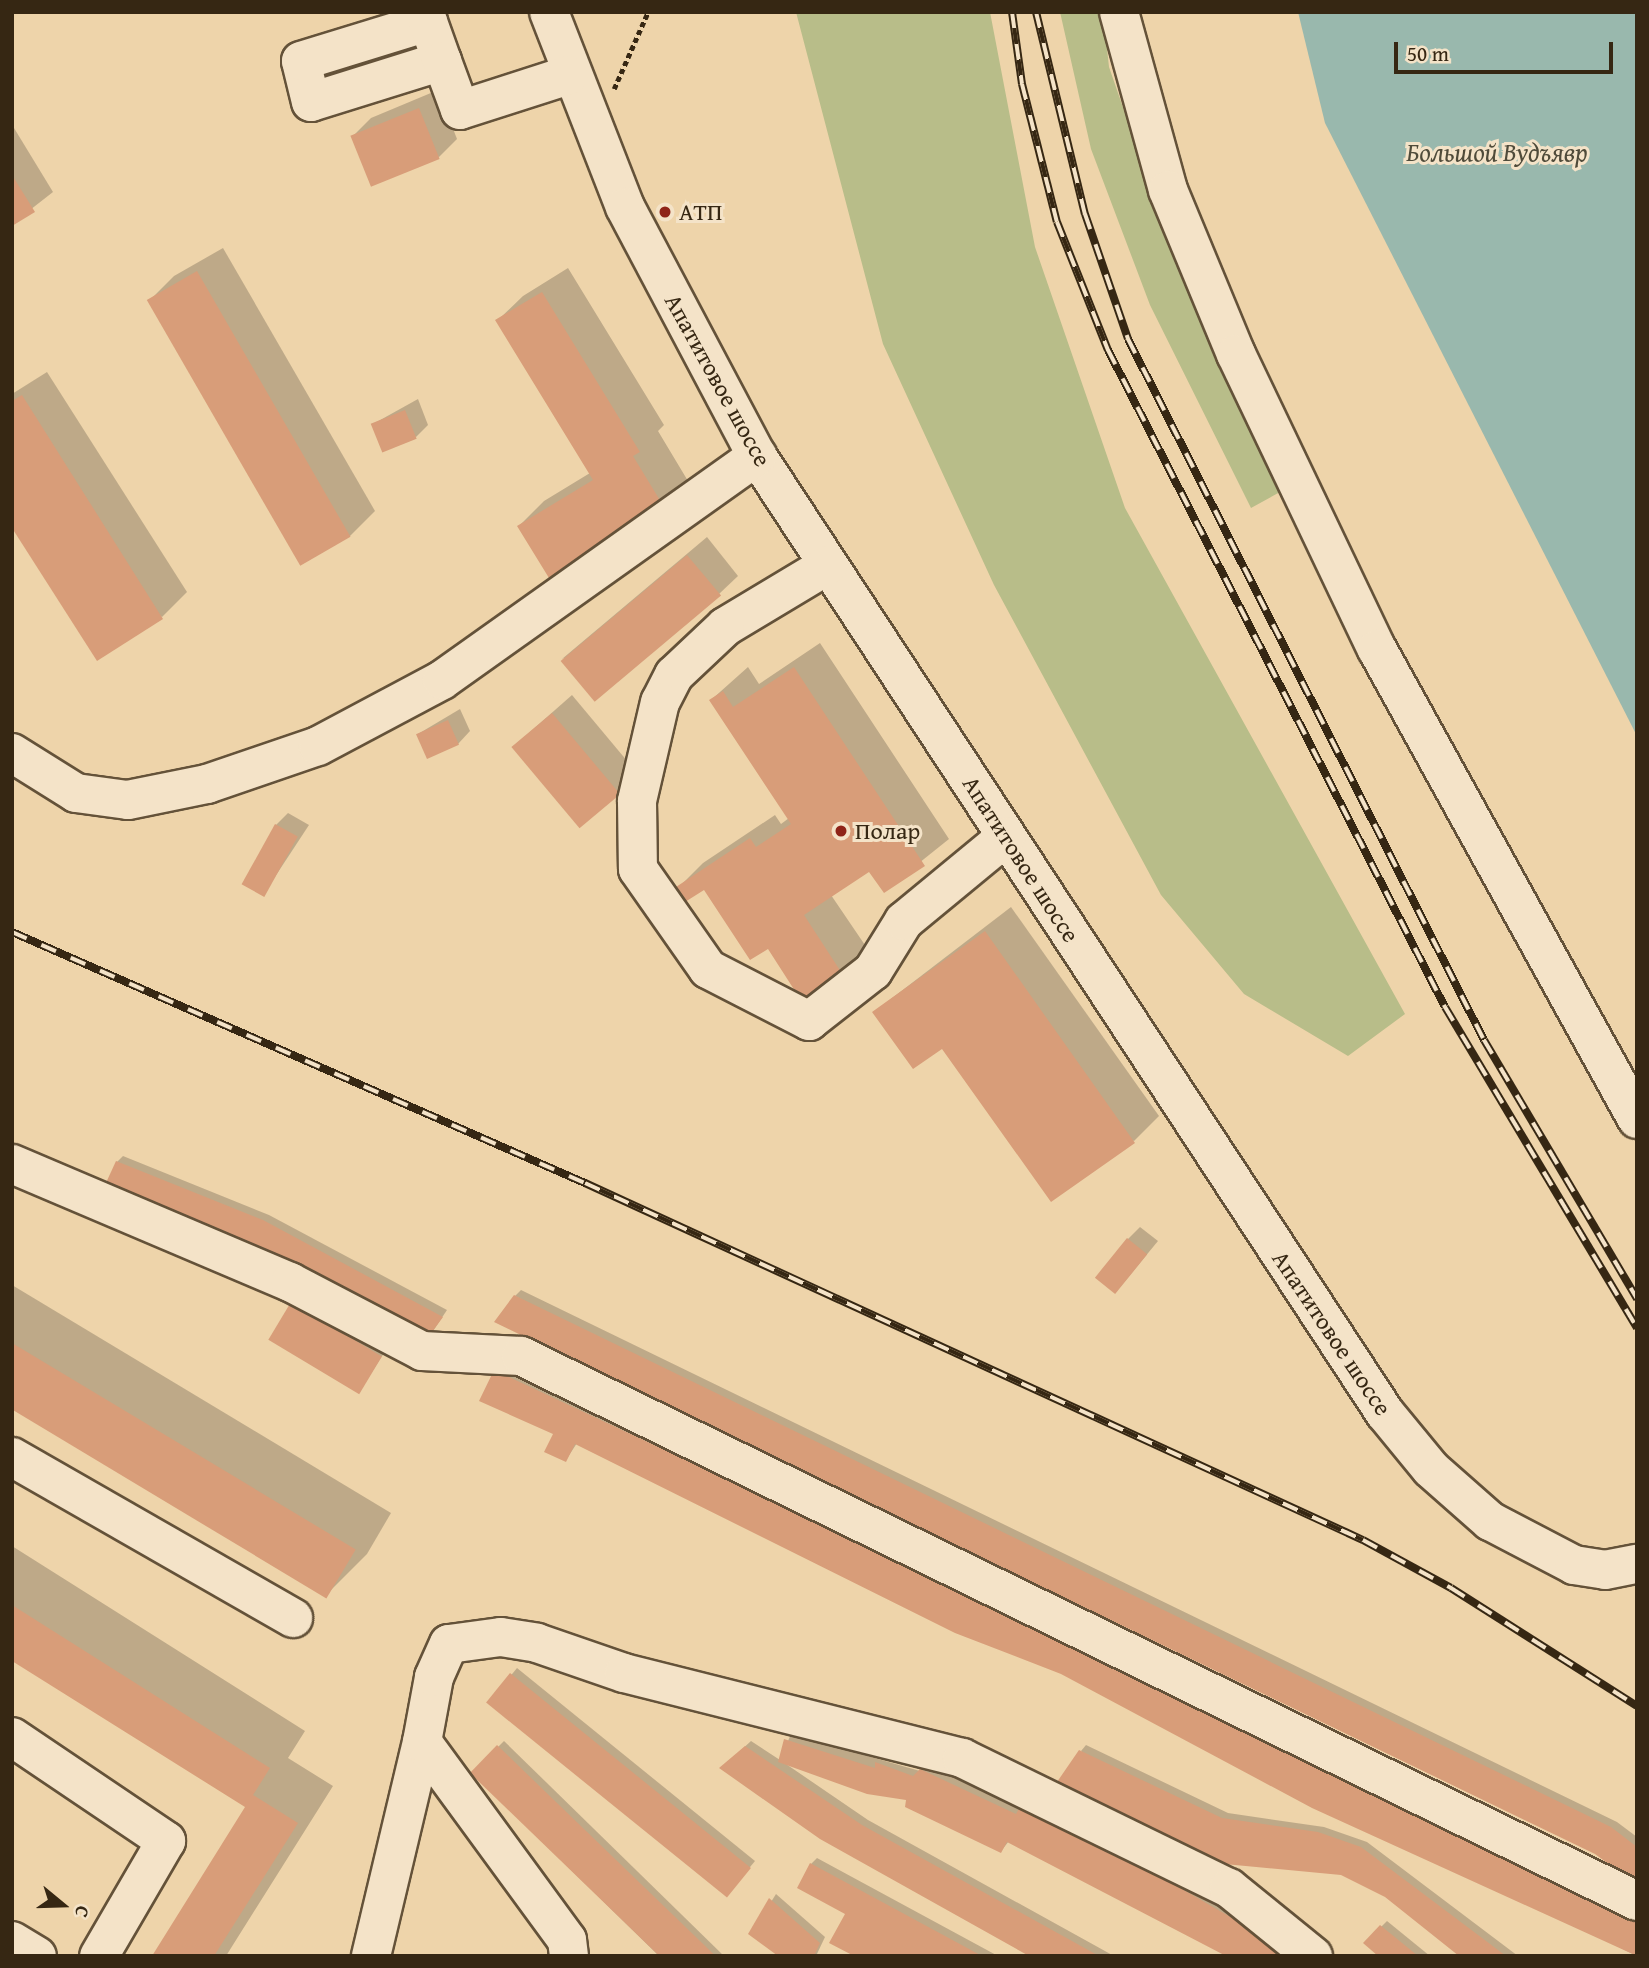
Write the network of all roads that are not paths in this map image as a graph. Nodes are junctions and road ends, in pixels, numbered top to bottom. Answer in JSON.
{"nodes":[{"id":1,"x":549,"y":12,"type":"edge"},
{"id":2,"x":1119,"y":12,"type":"edge"},
{"id":3,"x":442,"y":61,"type":"dead end"},
{"id":4,"x":569,"y":75,"type":"junction"},
{"id":5,"x":757,"y":456,"type":"junction"},
{"id":6,"x":828,"y":565,"type":"junction"},
{"id":7,"x":12,"y":753,"type":"edge"},
{"id":8,"x":1006,"y":837,"type":"junction"},
{"id":9,"x":1637,"y":1119,"type":"edge"},
{"id":10,"x":12,"y":1164,"type":"edge"},
{"id":11,"x":12,"y":1457,"type":"edge"},
{"id":12,"x":1637,"y":1564,"type":"edge"},
{"id":13,"x":293,"y":1618,"type":"dead end"},
{"id":14,"x":12,"y":1737,"type":"edge"},
{"id":15,"x":422,"y":1742,"type":"junction"},
{"id":16,"x":1637,"y":1902,"type":"edge"},
{"id":17,"x":12,"y":1941,"type":"edge"},
{"id":18,"x":37,"y":1956,"type":"edge"},
{"id":19,"x":99,"y":1956,"type":"edge"},
{"id":20,"x":371,"y":1956,"type":"edge"},
{"id":21,"x":569,"y":1956,"type":"edge"},
{"id":22,"x":1312,"y":1956,"type":"edge"}],
"edges":[{"from":1,"to":4,"type":"street","name":"Апатитовое шоссе"},
{"from":2,"to":9,"type":"street"},
{"from":3,"to":4,"type":"street"},
{"from":4,"to":5,"type":"street","name":"Апатитовое шоссе"},
{"from":5,"to":6,"type":"street","name":"Апатитовое шоссе"},
{"from":5,"to":7,"type":"street"},
{"from":6,"to":8,"type":"street","name":"Апатитовое шоссе"},
{"from":6,"to":8,"type":"street"},
{"from":8,"to":12,"type":"street","name":"Апатитовое шоссе"},
{"from":10,"to":16,"type":"street"},
{"from":11,"to":13,"type":"street"},
{"from":14,"to":19,"type":"street"},
{"from":15,"to":20,"type":"street"},
{"from":15,"to":21,"type":"street"},
{"from":15,"to":22,"type":"street"},
{"from":17,"to":18,"type":"street"}]}
